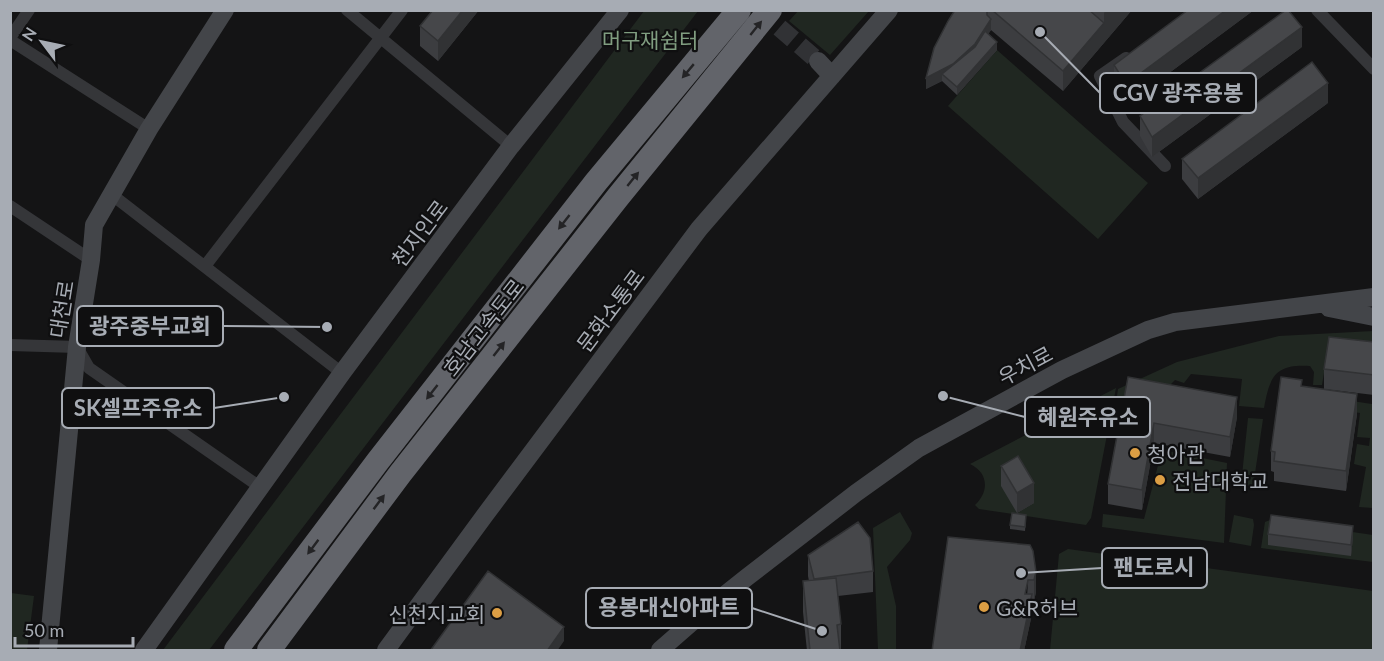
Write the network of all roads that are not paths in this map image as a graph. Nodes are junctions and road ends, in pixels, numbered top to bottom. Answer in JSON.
{"nodes":[{"id":1,"x":29,"y":10,"type":"edge"},
{"id":2,"x":225,"y":10,"type":"edge"},
{"id":3,"x":347,"y":10,"type":"edge"},
{"id":4,"x":402,"y":10,"type":"edge"},
{"id":5,"x":620,"y":10,"type":"edge"},
{"id":6,"x":740,"y":10,"type":"edge"},
{"id":7,"x":770,"y":10,"type":"edge"},
{"id":8,"x":889,"y":10,"type":"edge"},
{"id":9,"x":1317,"y":10,"type":"edge"},
{"id":10,"x":381,"y":38,"type":"junction"},
{"id":11,"x":10,"y":39,"type":"edge"},
{"id":12,"x":1136,"y":50,"type":"edge"},
{"id":13,"x":818,"y":61,"type":"tunnel mouth"},
{"id":14,"x":1374,"y":69,"type":"edge"},
{"id":15,"x":832,"y":76,"type":"junction"},
{"id":16,"x":149,"y":129,"type":"junction"},
{"id":17,"x":511,"y":146,"type":"junction"},
{"id":18,"x":1165,"y":166,"type":"dead end"},
{"id":19,"x":111,"y":194,"type":"junction"},
{"id":20,"x":10,"y":206,"type":"edge"},
{"id":21,"x":91,"y":260,"type":"junction"},
{"id":22,"x":205,"y":266,"type":"junction"},
{"id":23,"x":1374,"y":297,"type":"edge"},
{"id":24,"x":1319,"y":305,"type":"junction"},
{"id":25,"x":1374,"y":317,"type":"edge"},
{"id":26,"x":10,"y":345,"type":"edge"},
{"id":27,"x":77,"y":347,"type":"junction"},
{"id":28,"x":342,"y":373,"type":"junction"},
{"id":29,"x":260,"y":487,"type":"junction"},
{"id":30,"x":48,"y":651,"type":"edge"},
{"id":31,"x":144,"y":651,"type":"edge"},
{"id":32,"x":236,"y":651,"type":"edge"},
{"id":33,"x":269,"y":651,"type":"edge"},
{"id":34,"x":386,"y":651,"type":"edge"},
{"id":35,"x":660,"y":651,"type":"edge"}],
"edges":[{"from":1,"to":11,"type":"street"},
{"from":2,"to":16,"type":"street","name":"대천로"},
{"from":3,"to":10,"type":"street"},
{"from":4,"to":10,"type":"street"},
{"from":5,"to":17,"type":"street","name":"천지인로"},
{"from":6,"to":32,"type":"highway","name":"호남고속도로","one_way":true},
{"from":33,"to":7,"type":"highway","name":"호남고속도로","one_way":true},
{"from":8,"to":15,"type":"street","name":"문화소통로"},
{"from":9,"to":14,"type":"street"},
{"from":10,"to":17,"type":"street"},
{"from":10,"to":22,"type":"street"},
{"from":11,"to":16,"type":"street"},
{"from":12,"to":18,"type":"street"},
{"from":13,"to":15,"type":"street"},
{"from":15,"to":34,"type":"street","name":"문화소통로"},
{"from":16,"to":19,"type":"street","name":"대천로"},
{"from":17,"to":28,"type":"street","name":"천지인로"},
{"from":19,"to":21,"type":"street","name":"대천로"},
{"from":19,"to":22,"type":"street"},
{"from":20,"to":21,"type":"street"},
{"from":21,"to":27,"type":"street","name":"대천로"},
{"from":22,"to":28,"type":"street"},
{"from":23,"to":24,"type":"street","name":"우치로"},
{"from":24,"to":25,"type":"street"},
{"from":24,"to":35,"type":"street","name":"우치로"},
{"from":26,"to":27,"type":"street"},
{"from":27,"to":29,"type":"street"},
{"from":27,"to":30,"type":"street","name":"대천로"},
{"from":28,"to":29,"type":"street","name":"천지인로"},
{"from":29,"to":31,"type":"street","name":"천지인로"}]}
